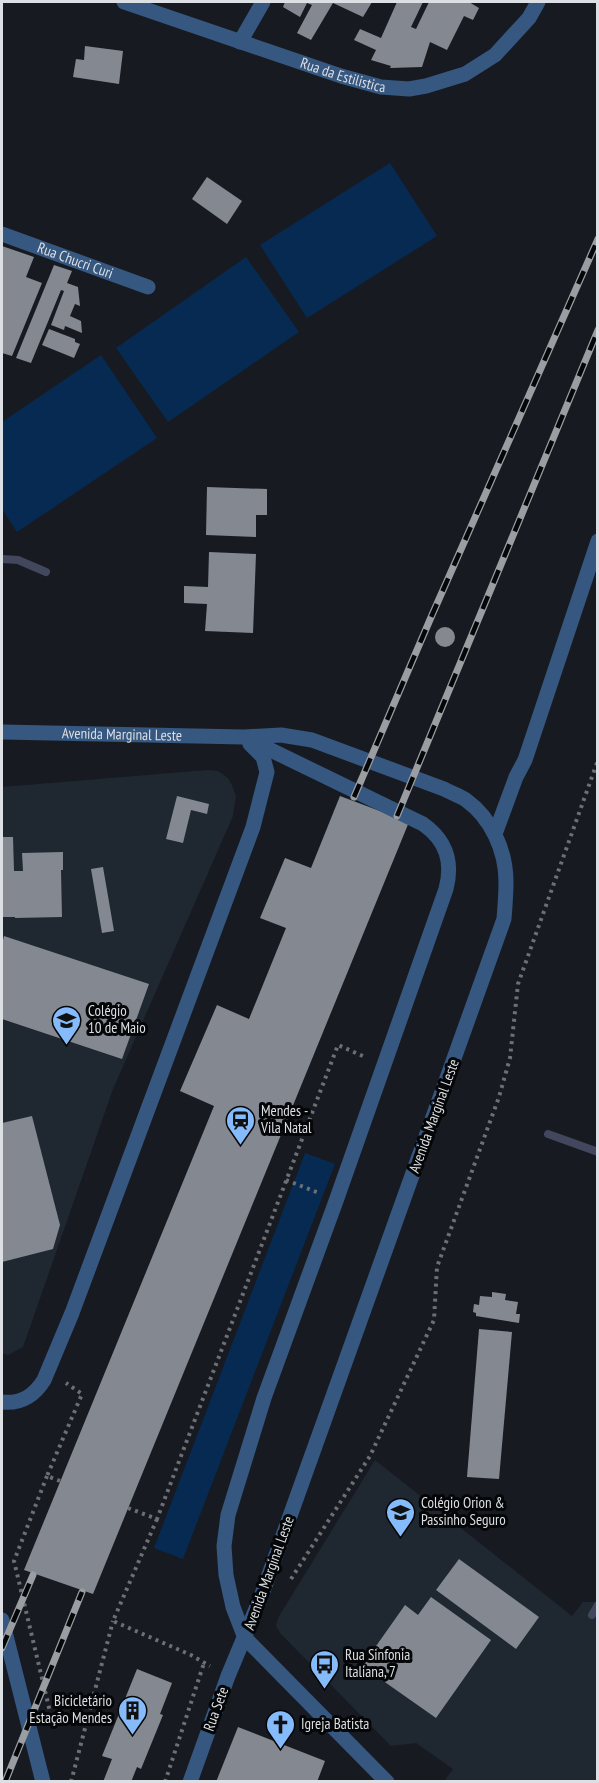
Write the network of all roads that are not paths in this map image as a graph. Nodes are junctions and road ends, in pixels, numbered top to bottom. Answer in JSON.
{"nodes":[{"id":1,"x":124,"y":2,"type":"edge"},
{"id":2,"x":262,"y":2,"type":"edge"},
{"id":3,"x":538,"y":2,"type":"edge"},
{"id":4,"x":240,"y":42,"type":"junction"},
{"id":5,"x":2,"y":234,"type":"edge"},
{"id":6,"x":148,"y":287,"type":"dead end"},
{"id":7,"x":597,"y":541,"type":"edge"},
{"id":8,"x":2,"y":732,"type":"edge"},
{"id":9,"x":244,"y":737,"type":"junction"},
{"id":10,"x":495,"y":834,"type":"junction"},
{"id":11,"x":2,"y":1402,"type":"edge"},
{"id":12,"x":2,"y":1620,"type":"edge"},
{"id":13,"x":245,"y":1638,"type":"junction"},
{"id":14,"x":4,"y":1642,"type":"edge"},
{"id":15,"x":43,"y":1782,"type":"edge"},
{"id":16,"x":190,"y":1782,"type":"edge"},
{"id":17,"x":387,"y":1782,"type":"edge"}],
"edges":[{"from":1,"to":4,"type":"street","name":"Rua da Estilistica"},
{"from":2,"to":4,"type":"street"},
{"from":3,"to":4,"type":"street","name":"Rua da Estilistica"},
{"from":5,"to":6,"type":"street","name":"Rua Chucri Curi"},
{"from":7,"to":10,"type":"street"},
{"from":8,"to":9,"type":"street","name":"Avenida Marginal Leste"},
{"from":9,"to":10,"type":"street","name":"Avenida Marginal Leste"},
{"from":9,"to":11,"type":"street"},
{"from":9,"to":13,"type":"street","name":"Avenida Marginal Leste"},
{"from":10,"to":13,"type":"street","name":"Avenida Marginal Leste"},
{"from":12,"to":14,"type":"street"},
{"from":13,"to":16,"type":"street","name":"Rua Sete"},
{"from":13,"to":17,"type":"street"},
{"from":14,"to":15,"type":"street"}]}
